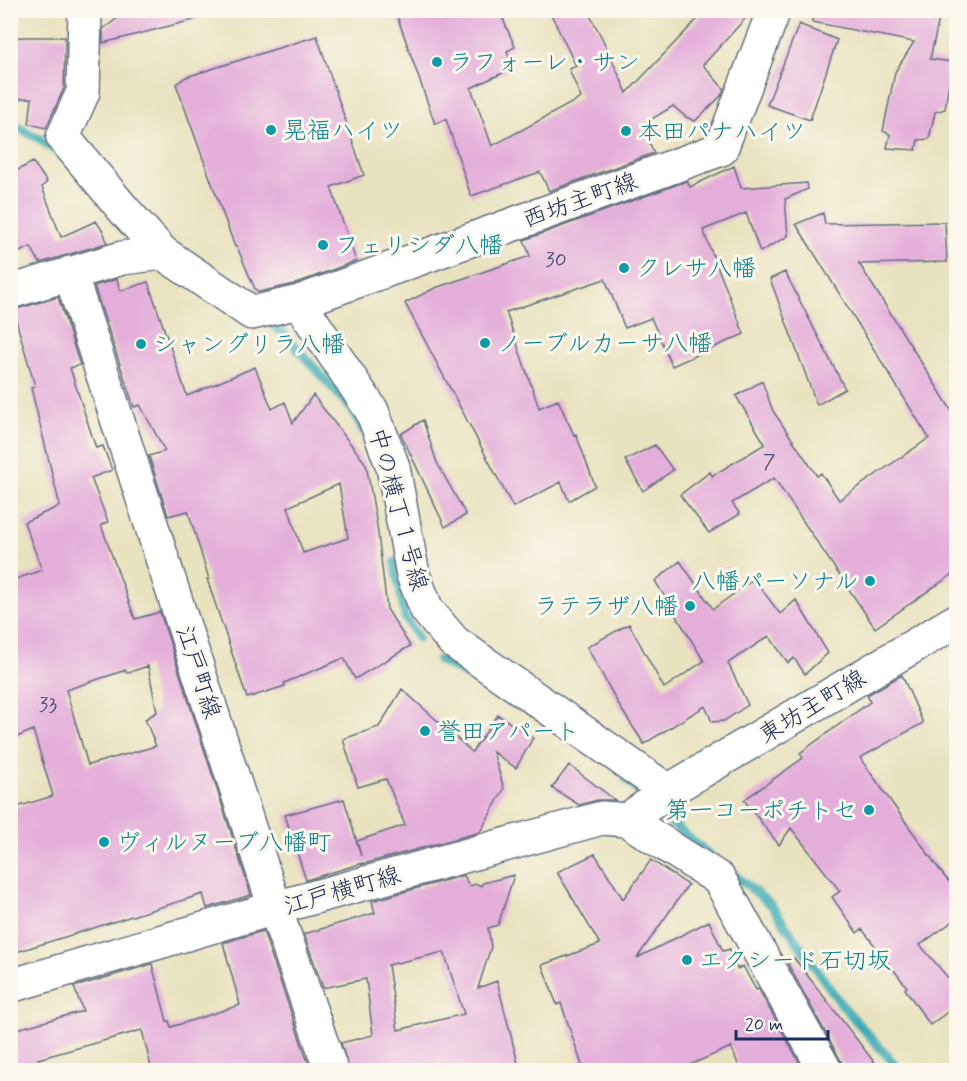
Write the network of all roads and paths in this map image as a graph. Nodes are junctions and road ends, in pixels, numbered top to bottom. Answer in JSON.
{"nodes":[{"id":1,"x":85,"y":10,"type":"edge"},
{"id":2,"x":768,"y":13,"type":"edge"},
{"id":3,"x":163,"y":253,"type":"junction"},
{"id":4,"x":70,"y":273,"type":"junction"},
{"id":5,"x":10,"y":292,"type":"edge"},
{"id":6,"x":274,"y":308,"type":"junction"},
{"id":7,"x":957,"y":621,"type":"edge"},
{"id":8,"x":649,"y":804,"type":"junction"},
{"id":9,"x":275,"y":908,"type":"junction"},
{"id":10,"x":10,"y":986,"type":"edge"},
{"id":11,"x":331,"y":1071,"type":"edge"},
{"id":12,"x":825,"y":1071,"type":"edge"}],
"edges":[{"from":1,"to":3,"type":"street","name":"中の横丁１号線"},
{"from":2,"to":6,"type":"street","name":"西坊主町線"},
{"from":3,"to":4,"type":"street"},
{"from":3,"to":6,"type":"street","name":"中の横丁１号線"},
{"from":4,"to":5,"type":"street"},
{"from":4,"to":9,"type":"street","name":"江戸町線"},
{"from":6,"to":8,"type":"street","name":"中の横丁１号線"},
{"from":7,"to":8,"type":"street","name":"東坊主町線"},
{"from":8,"to":9,"type":"street","name":"江戸横町線"},
{"from":8,"to":12,"type":"street","name":"中の横丁１号線"},
{"from":9,"to":10,"type":"street","name":"江戸横町線"},
{"from":9,"to":11,"type":"street","name":"江戸町線"}]}
